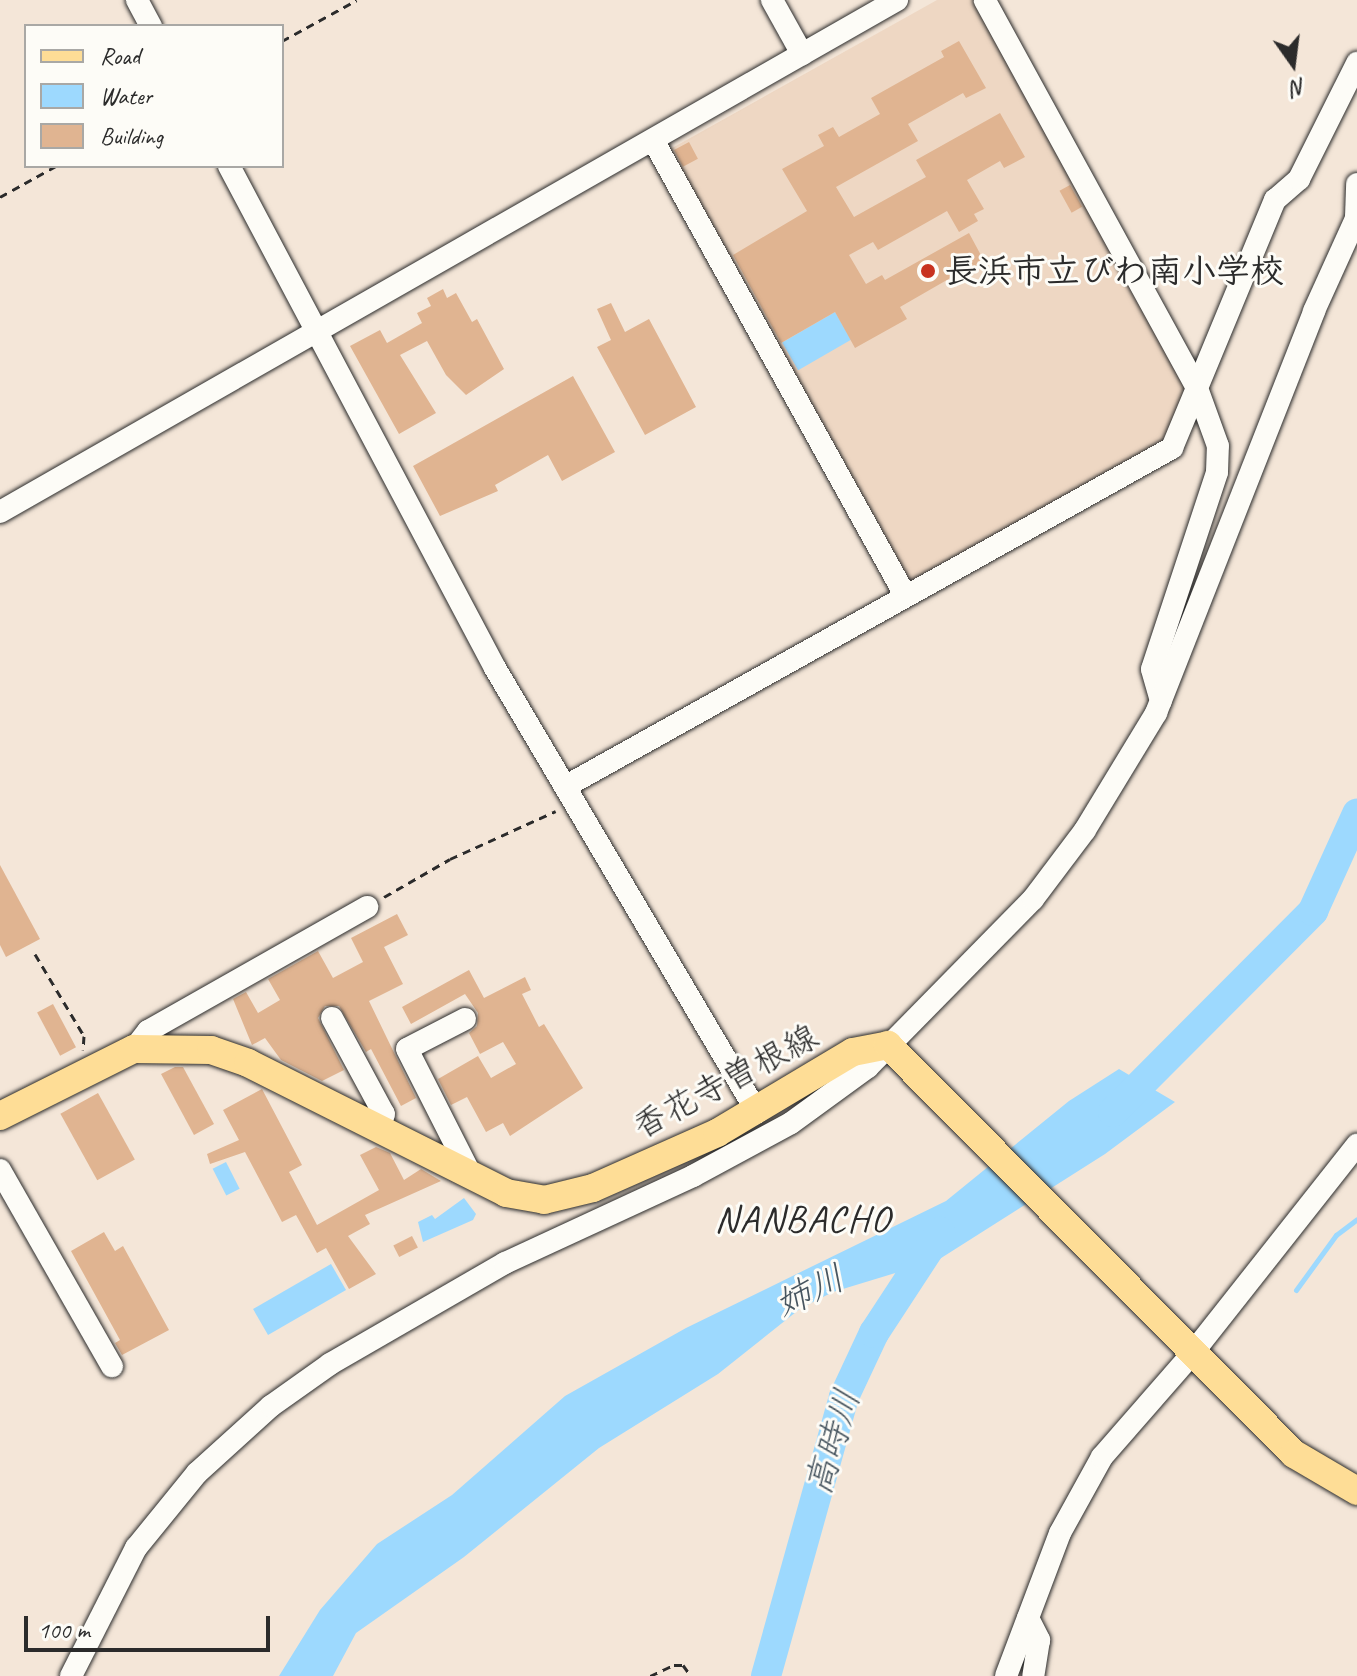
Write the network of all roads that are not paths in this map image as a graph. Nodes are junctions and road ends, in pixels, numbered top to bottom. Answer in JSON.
{"nodes":[{"id":1,"x":137,"y":0,"type":"edge"},
{"id":2,"x":772,"y":0,"type":"edge"},
{"id":3,"x":897,"y":0,"type":"edge"},
{"id":4,"x":985,"y":0,"type":"edge"},
{"id":5,"x":150,"y":24,"type":"edge"},
{"id":6,"x":802,"y":54,"type":"junction"},
{"id":7,"x":1357,"y":63,"type":"edge"},
{"id":8,"x":653,"y":140,"type":"junction"},
{"id":9,"x":230,"y":168,"type":"edge"},
{"id":10,"x":1357,"y":184,"type":"edge"},
{"id":11,"x":1357,"y":217,"type":"edge"},
{"id":12,"x":318,"y":328,"type":"junction"},
{"id":13,"x":1197,"y":388,"type":"junction"},
{"id":14,"x":0,"y":512,"type":"edge"},
{"id":15,"x":905,"y":595,"type":"junction"},
{"id":16,"x":1161,"y":701,"type":"junction"},
{"id":17,"x":572,"y":793,"type":"junction"},
{"id":18,"x":367,"y":907,"type":"road end"},
{"id":19,"x":332,"y":1018,"type":"dead end"},
{"id":20,"x":465,"y":1019,"type":"dead end"},
{"id":21,"x":134,"y":1049,"type":"junction"},
{"id":22,"x":897,"y":1053,"type":"junction"},
{"id":23,"x":757,"y":1112,"type":"junction"},
{"id":24,"x":0,"y":1116,"type":"edge"},
{"id":25,"x":379,"y":1129,"type":"junction"},
{"id":26,"x":1357,"y":1145,"type":"edge"},
{"id":27,"x":0,"y":1170,"type":"edge"},
{"id":28,"x":471,"y":1175,"type":"junction"},
{"id":29,"x":1184,"y":1348,"type":"junction"},
{"id":30,"x":112,"y":1366,"type":"dead end"},
{"id":31,"x":1357,"y":1491,"type":"edge"},
{"id":32,"x":1028,"y":1618,"type":"junction"},
{"id":33,"x":71,"y":1676,"type":"edge"},
{"id":34,"x":1006,"y":1676,"type":"edge"},
{"id":35,"x":1033,"y":1676,"type":"edge"}],
"edges":[{"from":1,"to":5,"type":"street"},
{"from":2,"to":6,"type":"street"},
{"from":3,"to":6,"type":"street"},
{"from":4,"to":13,"type":"street"},
{"from":6,"to":8,"type":"street"},
{"from":7,"to":13,"type":"street"},
{"from":8,"to":12,"type":"street"},
{"from":8,"to":15,"type":"street"},
{"from":9,"to":12,"type":"street"},
{"from":10,"to":11,"type":"street"},
{"from":11,"to":16,"type":"street"},
{"from":12,"to":14,"type":"street"},
{"from":12,"to":17,"type":"street"},
{"from":13,"to":15,"type":"street"},
{"from":13,"to":16,"type":"street"},
{"from":15,"to":17,"type":"street"},
{"from":16,"to":22,"type":"street"},
{"from":17,"to":23,"type":"street"},
{"from":18,"to":21,"type":"street"},
{"from":19,"to":25,"type":"street"},
{"from":20,"to":28,"type":"street"},
{"from":21,"to":24,"type":"main road","name":"香花寺曽根線"},
{"from":21,"to":25,"type":"main road","name":"香花寺曽根線"},
{"from":22,"to":23,"type":"main road","name":"香花寺曽根線"},
{"from":22,"to":29,"type":"main road"},
{"from":22,"to":33,"type":"street"},
{"from":23,"to":28,"type":"main road","name":"香花寺曽根線"},
{"from":25,"to":28,"type":"main road","name":"香花寺曽根線"},
{"from":26,"to":29,"type":"street"},
{"from":27,"to":30,"type":"street"},
{"from":29,"to":31,"type":"main road"},
{"from":29,"to":32,"type":"street"},
{"from":32,"to":34,"type":"street"},
{"from":32,"to":35,"type":"street"}]}
